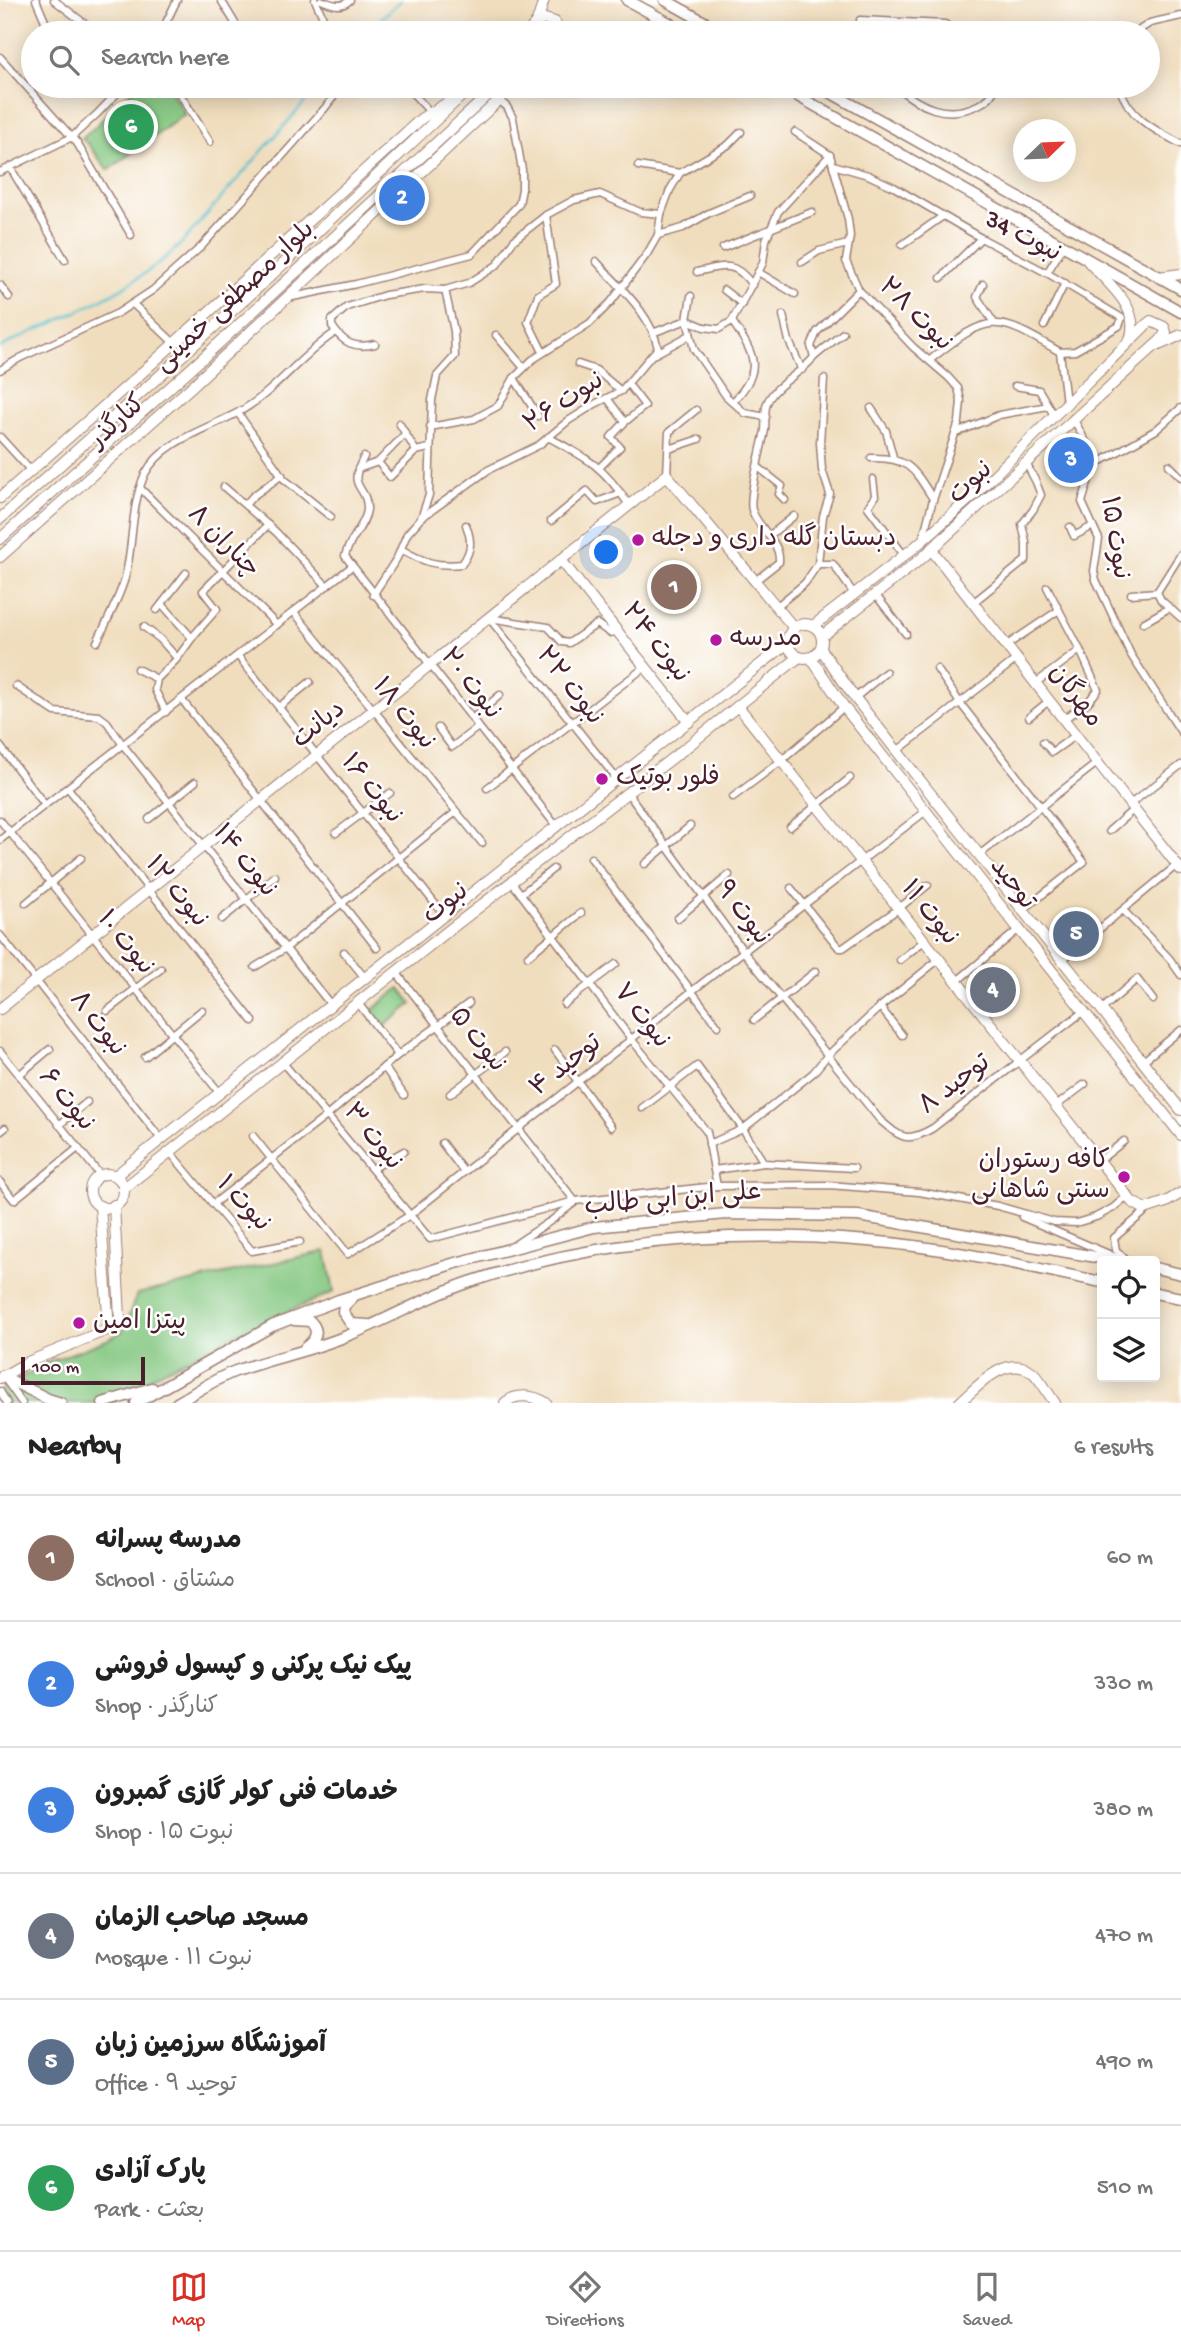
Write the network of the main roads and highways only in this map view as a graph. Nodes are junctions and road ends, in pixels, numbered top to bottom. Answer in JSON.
{"nodes":[{"id":1,"x":627,"y":0,"type":"edge"},
{"id":2,"x":665,"y":0,"type":"edge"},
{"id":3,"x":665,"y":21,"type":"edge"},
{"id":4,"x":703,"y":21,"type":"edge"},
{"id":5,"x":801,"y":98,"type":"edge"},
{"id":6,"x":840,"y":98,"type":"edge"},
{"id":7,"x":1181,"y":289,"type":"edge"},
{"id":8,"x":1181,"y":312,"type":"edge"},
{"id":9,"x":1097,"y":1257,"type":"edge"},
{"id":10,"x":1160,"y":1269,"type":"edge"},
{"id":11,"x":1181,"y":1274,"type":"edge"},
{"id":12,"x":1097,"y":1281,"type":"edge"},
{"id":13,"x":1160,"y":1294,"type":"edge"},
{"id":14,"x":355,"y":1295,"type":"junction"},
{"id":15,"x":1181,"y":1298,"type":"edge"},
{"id":16,"x":281,"y":1322,"type":"junction"},
{"id":17,"x":371,"y":1325,"type":"junction"},
{"id":18,"x":296,"y":1353,"type":"junction"},
{"id":19,"x":1,"y":1375,"type":"edge"},
{"id":20,"x":171,"y":1382,"type":"junction"},
{"id":21,"x":61,"y":1403,"type":"edge"},
{"id":22,"x":103,"y":1403,"type":"edge"},
{"id":23,"x":136,"y":1403,"type":"edge"},
{"id":24,"x":177,"y":1403,"type":"edge"}],
"edges":[{"from":1,"to":3,"type":"main road"},
{"from":2,"to":4,"type":"main road"},
{"from":5,"to":8,"type":"main road"},
{"from":6,"to":7,"type":"main road"},
{"from":9,"to":14,"type":"main road","name":"علی ابن ابی طالب"},
{"from":10,"to":11,"type":"main road"},
{"from":12,"to":17,"type":"main road","name":"علی ابن ابی طالب"},
{"from":13,"to":15,"type":"main road"},
{"from":14,"to":16,"type":"main road","name":"علی ابن ابی طالب"},
{"from":14,"to":17,"type":"main road"},
{"from":16,"to":18,"type":"main road"},
{"from":16,"to":20,"type":"main road","name":"علی ابن ابی طالب"},
{"from":17,"to":18,"type":"main road","name":"علی ابن ابی طالب"},
{"from":18,"to":24,"type":"main road","name":"علی ابن ابی طالب"},
{"from":19,"to":21,"type":"main road"},
{"from":20,"to":22,"type":"main road"},
{"from":20,"to":23,"type":"main road","name":"علی ابن ابی طالب"}]}
